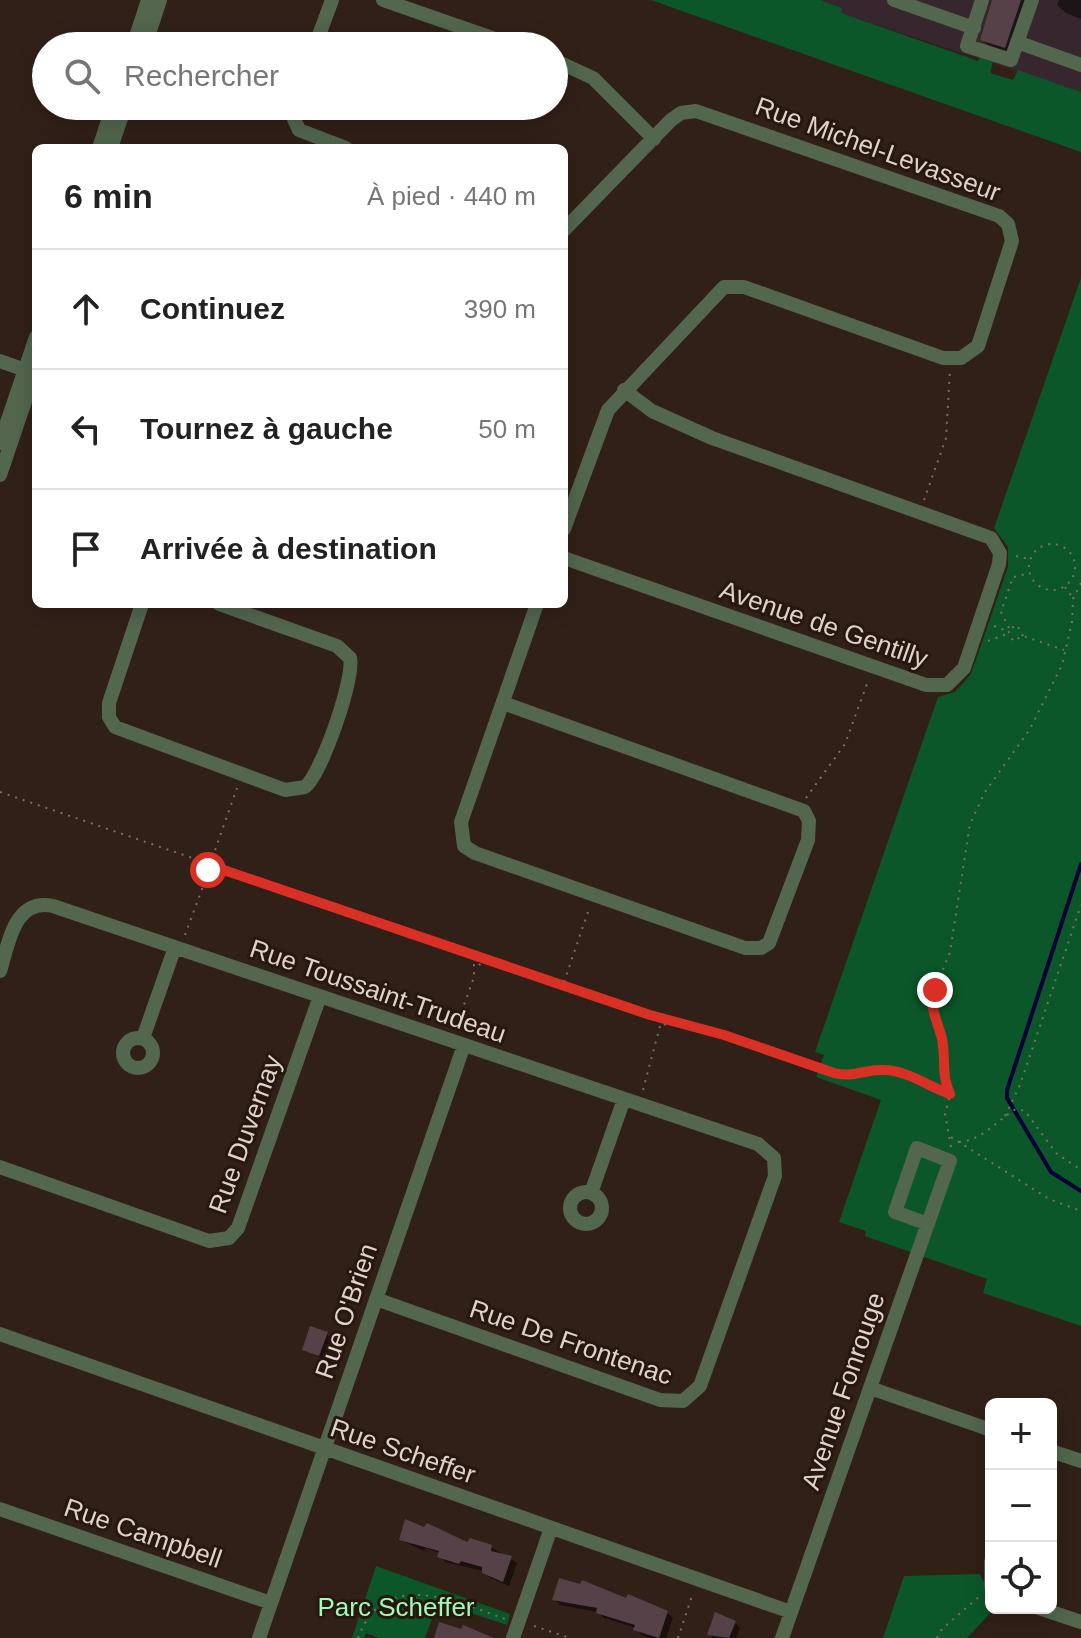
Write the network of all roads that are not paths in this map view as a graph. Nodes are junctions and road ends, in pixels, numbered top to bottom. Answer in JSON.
{"nodes":[{"id":1,"x":148,"y":0,"type":"edge"},
{"id":2,"x":160,"y":0,"type":"edge"},
{"id":3,"x":332,"y":0,"type":"edge"},
{"id":4,"x":383,"y":0,"type":"edge"},
{"id":5,"x":894,"y":0,"type":"edge"},
{"id":6,"x":982,"y":0,"type":"edge"},
{"id":7,"x":1032,"y":0,"type":"edge"},
{"id":8,"x":974,"y":28,"type":"junction"},
{"id":9,"x":138,"y":32,"type":"edge"},
{"id":10,"x":150,"y":32,"type":"edge"},
{"id":11,"x":320,"y":32,"type":"edge"},
{"id":12,"x":475,"y":32,"type":"edge"},
{"id":13,"x":1017,"y":42,"type":"junction"},
{"id":14,"x":1081,"y":65,"type":"edge"},
{"id":15,"x":568,"y":66,"type":"edge"},
{"id":16,"x":108,"y":120,"type":"edge"},
{"id":17,"x":120,"y":120,"type":"edge"},
{"id":18,"x":294,"y":120,"type":"edge"},
{"id":19,"x":654,"y":139,"type":"junction"},
{"id":20,"x":100,"y":144,"type":"edge"},
{"id":21,"x":112,"y":144,"type":"edge"},
{"id":22,"x":336,"y":144,"type":"edge"},
{"id":23,"x":568,"y":226,"type":"edge"},
{"id":24,"x":0,"y":361,"type":"edge"},
{"id":25,"x":32,"y":372,"type":"edge"},
{"id":26,"x":32,"y":374,"type":"edge"},
{"id":27,"x":32,"y":375,"type":"edge"},
{"id":28,"x":624,"y":390,"type":"junction"},
{"id":29,"x":0,"y":443,"type":"edge"},
{"id":30,"x":0,"y":475,"type":"edge"},
{"id":31,"x":568,"y":518,"type":"edge"},
{"id":32,"x":568,"y":559,"type":"edge"},
{"id":33,"x":141,"y":608,"type":"edge"},
{"id":34,"x":230,"y":608,"type":"edge"},
{"id":35,"x":536,"y":608,"type":"edge"},
{"id":36,"x":503,"y":703,"type":"junction"},
{"id":37,"x":179,"y":944,"type":"junction"},
{"id":38,"x":0,"y":971,"type":"edge"},
{"id":39,"x":320,"y":996,"type":"junction"},
{"id":40,"x":143,"y":1038,"type":"dead end"},
{"id":41,"x":464,"y":1045,"type":"junction"},
{"id":42,"x":624,"y":1099,"type":"junction"},
{"id":43,"x":774,"y":1158,"type":"joint"},
{"id":44,"x":0,"y":1167,"type":"edge"},
{"id":45,"x":591,"y":1193,"type":"dead end"},
{"id":46,"x":928,"y":1224,"type":"junction"},
{"id":47,"x":376,"y":1299,"type":"junction"},
{"id":48,"x":0,"y":1334,"type":"edge"},
{"id":49,"x":870,"y":1388,"type":"junction"},
{"id":50,"x":985,"y":1428,"type":"edge"},
{"id":51,"x":323,"y":1449,"type":"junction"},
{"id":52,"x":1057,"y":1453,"type":"edge"},
{"id":53,"x":1081,"y":1461,"type":"edge"},
{"id":54,"x":0,"y":1509,"type":"edge"},
{"id":55,"x":551,"y":1528,"type":"junction"},
{"id":56,"x":271,"y":1603,"type":"junction"},
{"id":57,"x":791,"y":1612,"type":"junction"},
{"id":58,"x":1057,"y":1614,"type":"edge"},
{"id":59,"x":1081,"y":1622,"type":"edge"},
{"id":60,"x":259,"y":1638,"type":"edge"},
{"id":61,"x":513,"y":1638,"type":"edge"},
{"id":62,"x":782,"y":1638,"type":"edge"}],
"edges":[{"from":1,"to":9,"type":"street"},
{"from":2,"to":10,"type":"street"},
{"from":3,"to":11,"type":"street"},
{"from":4,"to":12,"type":"street"},
{"from":5,"to":8,"type":"street"},
{"from":6,"to":8,"type":"street"},
{"from":7,"to":13,"type":"street"},
{"from":8,"to":13,"type":"street"},
{"from":13,"to":14,"type":"street"},
{"from":15,"to":19,"type":"street"},
{"from":16,"to":20,"type":"street"},
{"from":17,"to":21,"type":"street"},
{"from":18,"to":22,"type":"street"},
{"from":19,"to":23,"type":"street","name":"Rue Michel-Levasseur"},
{"from":19,"to":28,"type":"street","name":"Rue Michel-Levasseur"},
{"from":24,"to":25,"type":"street"},
{"from":26,"to":29,"type":"street"},
{"from":27,"to":30,"type":"street"},
{"from":28,"to":31,"type":"street","name":"Rue Michel-Levasseur"},
{"from":28,"to":32,"type":"street","name":"Avenue de Gentilly"},
{"from":33,"to":34,"type":"street"},
{"from":35,"to":36,"type":"street"},
{"from":36,"to":36,"type":"street"},
{"from":37,"to":38,"type":"street","name":"Rue Toussaint-Trudeau"},
{"from":37,"to":39,"type":"street","name":"Rue Toussaint-Trudeau"},
{"from":37,"to":40,"type":"street"},
{"from":39,"to":41,"type":"street","name":"Rue Toussaint-Trudeau"},
{"from":39,"to":44,"type":"street","name":"Rue Duvernay"},
{"from":41,"to":42,"type":"street","name":"Rue Toussaint-Trudeau"},
{"from":41,"to":47,"type":"street","name":"Rue O'Brien"},
{"from":42,"to":43,"type":"street","name":"Rue Toussaint-Trudeau"},
{"from":42,"to":45,"type":"street"},
{"from":43,"to":47,"type":"street","name":"Rue De Frontenac"},
{"from":46,"to":46,"type":"street","name":"Avenue Fonrouge"},
{"from":46,"to":49,"type":"street","name":"Avenue Fonrouge"},
{"from":47,"to":51,"type":"street","name":"Rue O'Brien"},
{"from":48,"to":51,"type":"street","name":"Rue Scheffer"},
{"from":49,"to":50,"type":"street"},
{"from":49,"to":57,"type":"street","name":"Avenue Fonrouge"},
{"from":51,"to":55,"type":"street","name":"Rue Scheffer"},
{"from":51,"to":56,"type":"street","name":"Rue O'Brien"},
{"from":52,"to":53,"type":"street"},
{"from":54,"to":56,"type":"street","name":"Rue Campbell"},
{"from":55,"to":57,"type":"street","name":"Rue Scheffer"},
{"from":55,"to":61,"type":"street"},
{"from":56,"to":60,"type":"street","name":"Rue O'Brien"},
{"from":57,"to":62,"type":"street","name":"Avenue Fonrouge"},
{"from":58,"to":59,"type":"street"}]}
